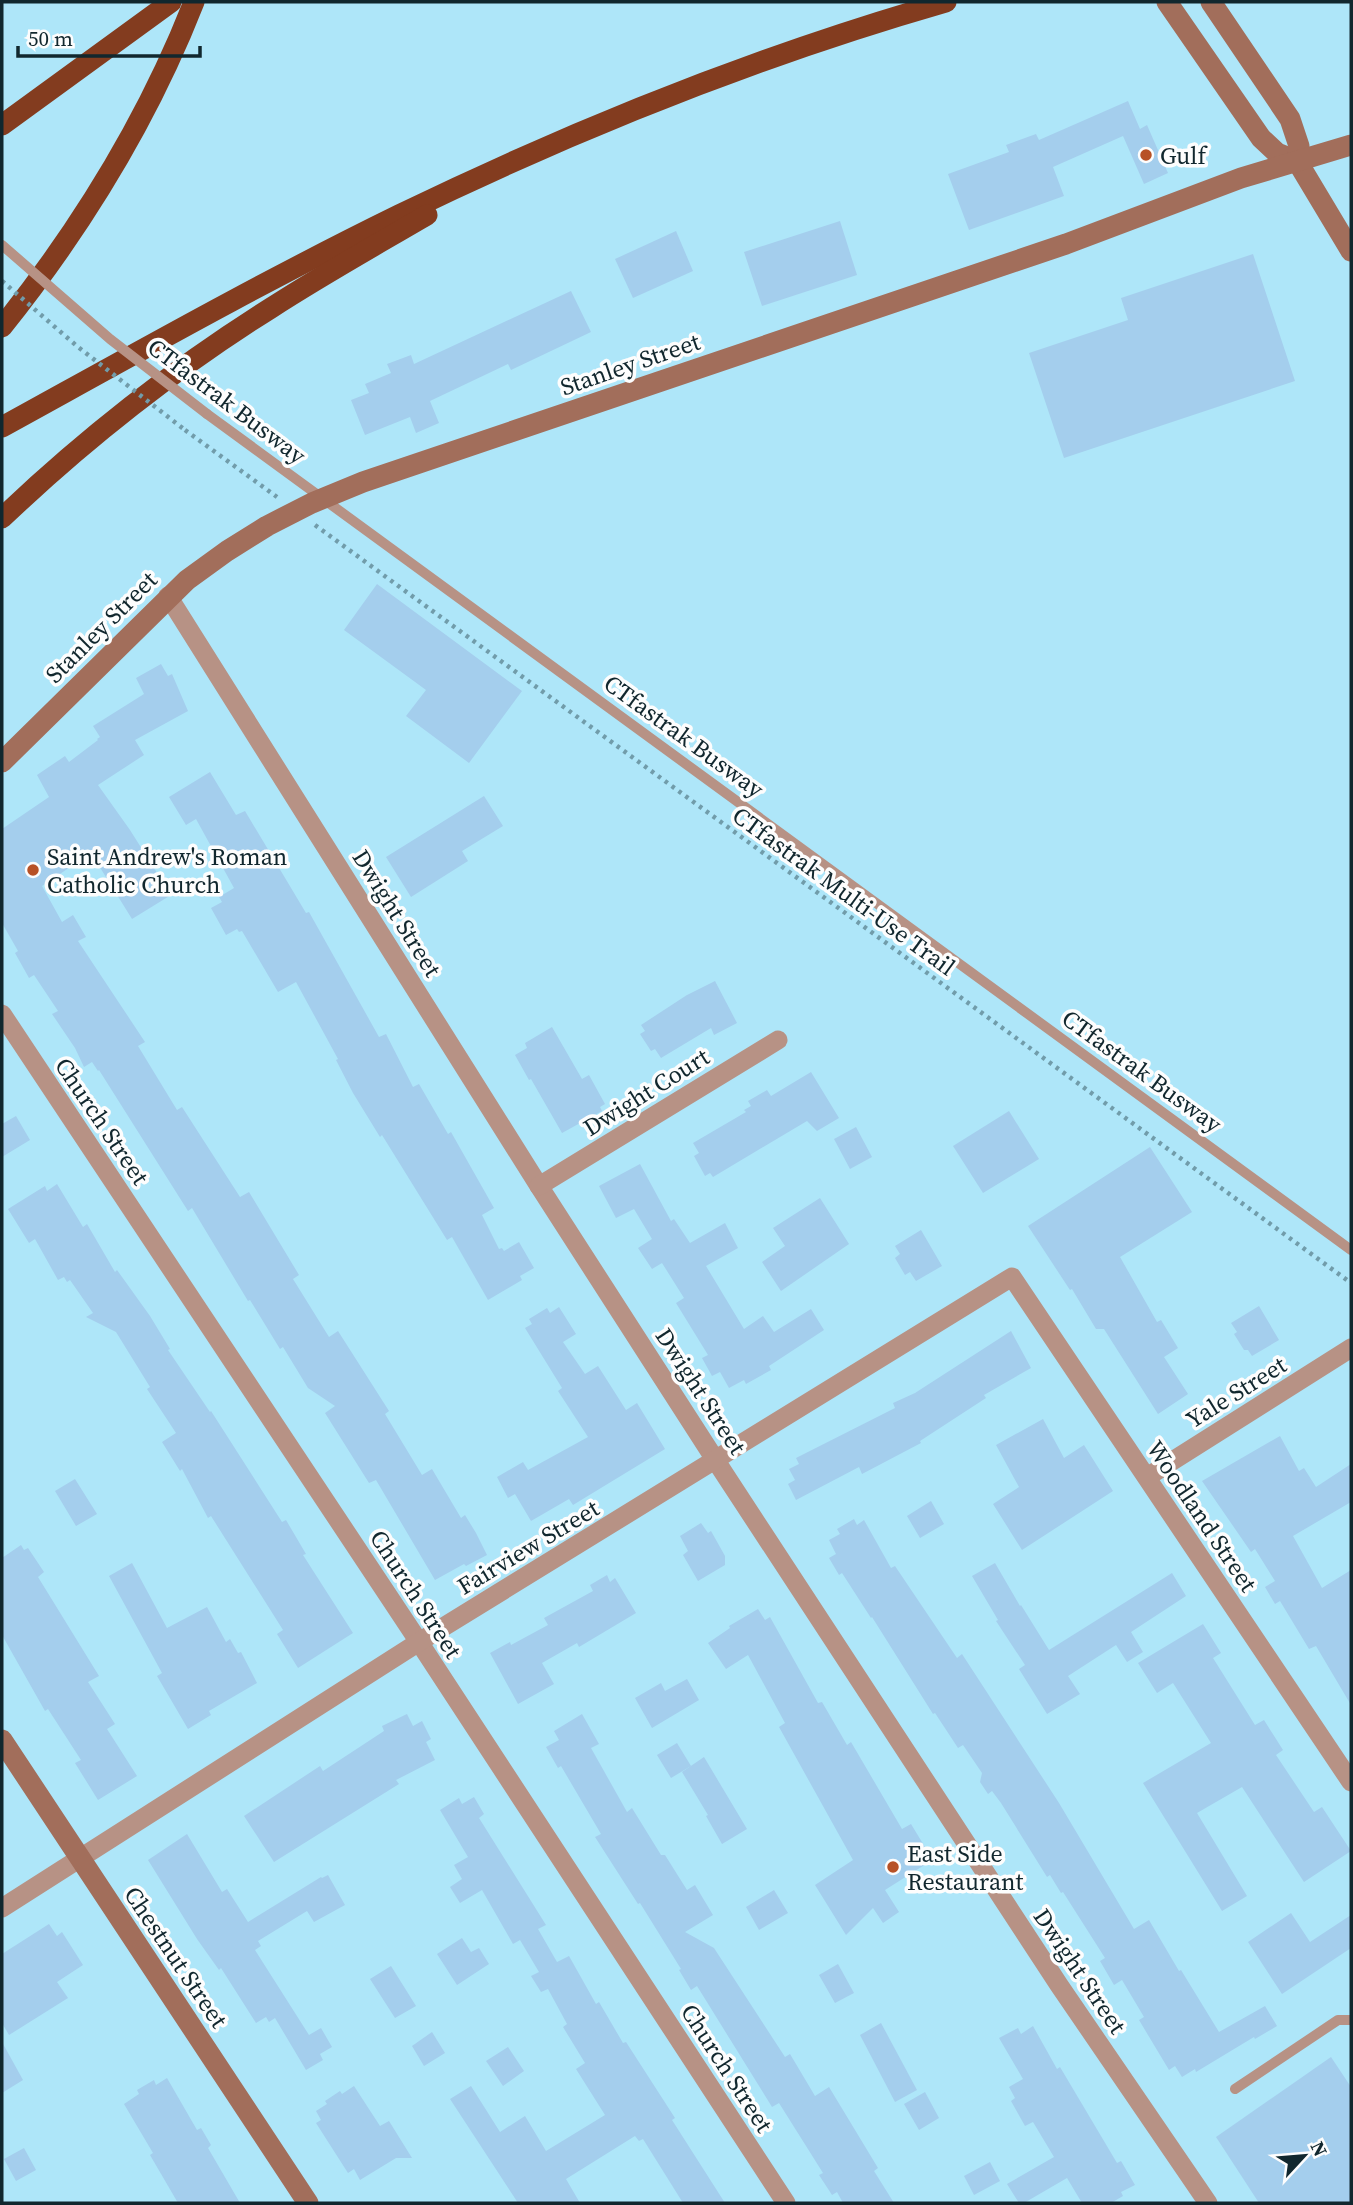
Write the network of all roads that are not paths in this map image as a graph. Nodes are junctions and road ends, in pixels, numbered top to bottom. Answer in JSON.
{"nodes":[{"id":1,"x":171,"y":2,"type":"edge"},
{"id":2,"x":194,"y":2,"type":"edge"},
{"id":3,"x":946,"y":2,"type":"edge"},
{"id":4,"x":1211,"y":2,"type":"edge"},
{"id":5,"x":1169,"y":5,"type":"edge"},
{"id":6,"x":2,"y":125,"type":"edge"},
{"id":7,"x":1351,"y":145,"type":"edge"},
{"id":8,"x":548,"y":147,"type":"junction"},
{"id":9,"x":1297,"y":160,"type":"junction"},
{"id":10,"x":2,"y":245,"type":"edge"},
{"id":11,"x":1351,"y":251,"type":"edge"},
{"id":12,"x":2,"y":327,"type":"edge"},
{"id":13,"x":2,"y":427,"type":"edge"},
{"id":14,"x":322,"y":498,"type":"junction"},
{"id":15,"x":2,"y":517,"type":"edge"},
{"id":16,"x":168,"y":596,"type":"junction"},
{"id":17,"x":2,"y":762,"type":"edge"},
{"id":18,"x":2,"y":1014,"type":"edge"},
{"id":19,"x":778,"y":1040,"type":"dead end"},
{"id":20,"x":539,"y":1186,"type":"junction"},
{"id":21,"x":1351,"y":1250,"type":"edge"},
{"id":22,"x":1013,"y":1277,"type":"joint"},
{"id":23,"x":1351,"y":1348,"type":"edge"},
{"id":24,"x":716,"y":1461,"type":"junction"},
{"id":25,"x":1147,"y":1477,"type":"junction"},
{"id":26,"x":419,"y":1642,"type":"junction"},
{"id":27,"x":2,"y":1740,"type":"edge"},
{"id":28,"x":1351,"y":1783,"type":"edge"},
{"id":29,"x":79,"y":1859,"type":"junction"},
{"id":30,"x":2,"y":1908,"type":"edge"},
{"id":31,"x":1351,"y":2020,"type":"edge"},
{"id":32,"x":1235,"y":2089,"type":"dead end"},
{"id":33,"x":308,"y":2203,"type":"edge"},
{"id":34,"x":786,"y":2203,"type":"edge"},
{"id":35,"x":1208,"y":2203,"type":"edge"}],
"edges":[{"from":1,"to":6,"type":"highway"},
{"from":2,"to":12,"type":"highway"},
{"from":3,"to":8,"type":"highway"},
{"from":4,"to":9,"type":"main road"},
{"from":5,"to":9,"type":"main road"},
{"from":7,"to":9,"type":"main road","name":"Stanley Street"},
{"from":8,"to":13,"type":"highway"},
{"from":8,"to":15,"type":"highway"},
{"from":9,"to":11,"type":"main road"},
{"from":9,"to":14,"type":"main road","name":"Stanley Street"},
{"from":10,"to":14,"type":"lane","name":"CTfastrak Busway","bridge":true},
{"from":14,"to":16,"type":"main road","name":"Stanley Street"},
{"from":14,"to":21,"type":"lane","name":"CTfastrak Busway"},
{"from":16,"to":17,"type":"main road","name":"Stanley Street"},
{"from":16,"to":20,"type":"street","name":"Dwight Street"},
{"from":18,"to":26,"type":"street","name":"Church Street"},
{"from":19,"to":20,"type":"street","name":"Dwight Court"},
{"from":20,"to":24,"type":"street","name":"Dwight Street"},
{"from":22,"to":24,"type":"street","name":"Fairview Street"},
{"from":22,"to":25,"type":"street","name":"Woodland Street"},
{"from":23,"to":25,"type":"street","name":"Yale Street"},
{"from":24,"to":26,"type":"street","name":"Fairview Street"},
{"from":24,"to":35,"type":"street","name":"Dwight Street"},
{"from":25,"to":28,"type":"street","name":"Woodland Street"},
{"from":26,"to":29,"type":"street","name":"Fairview Street"},
{"from":26,"to":34,"type":"street","name":"Church Street"},
{"from":27,"to":29,"type":"main road","name":"Chestnut Street"},
{"from":29,"to":30,"type":"street","name":"Fairview Street"},
{"from":29,"to":33,"type":"main road","name":"Chestnut Street"},
{"from":31,"to":32,"type":"lane"}]}
